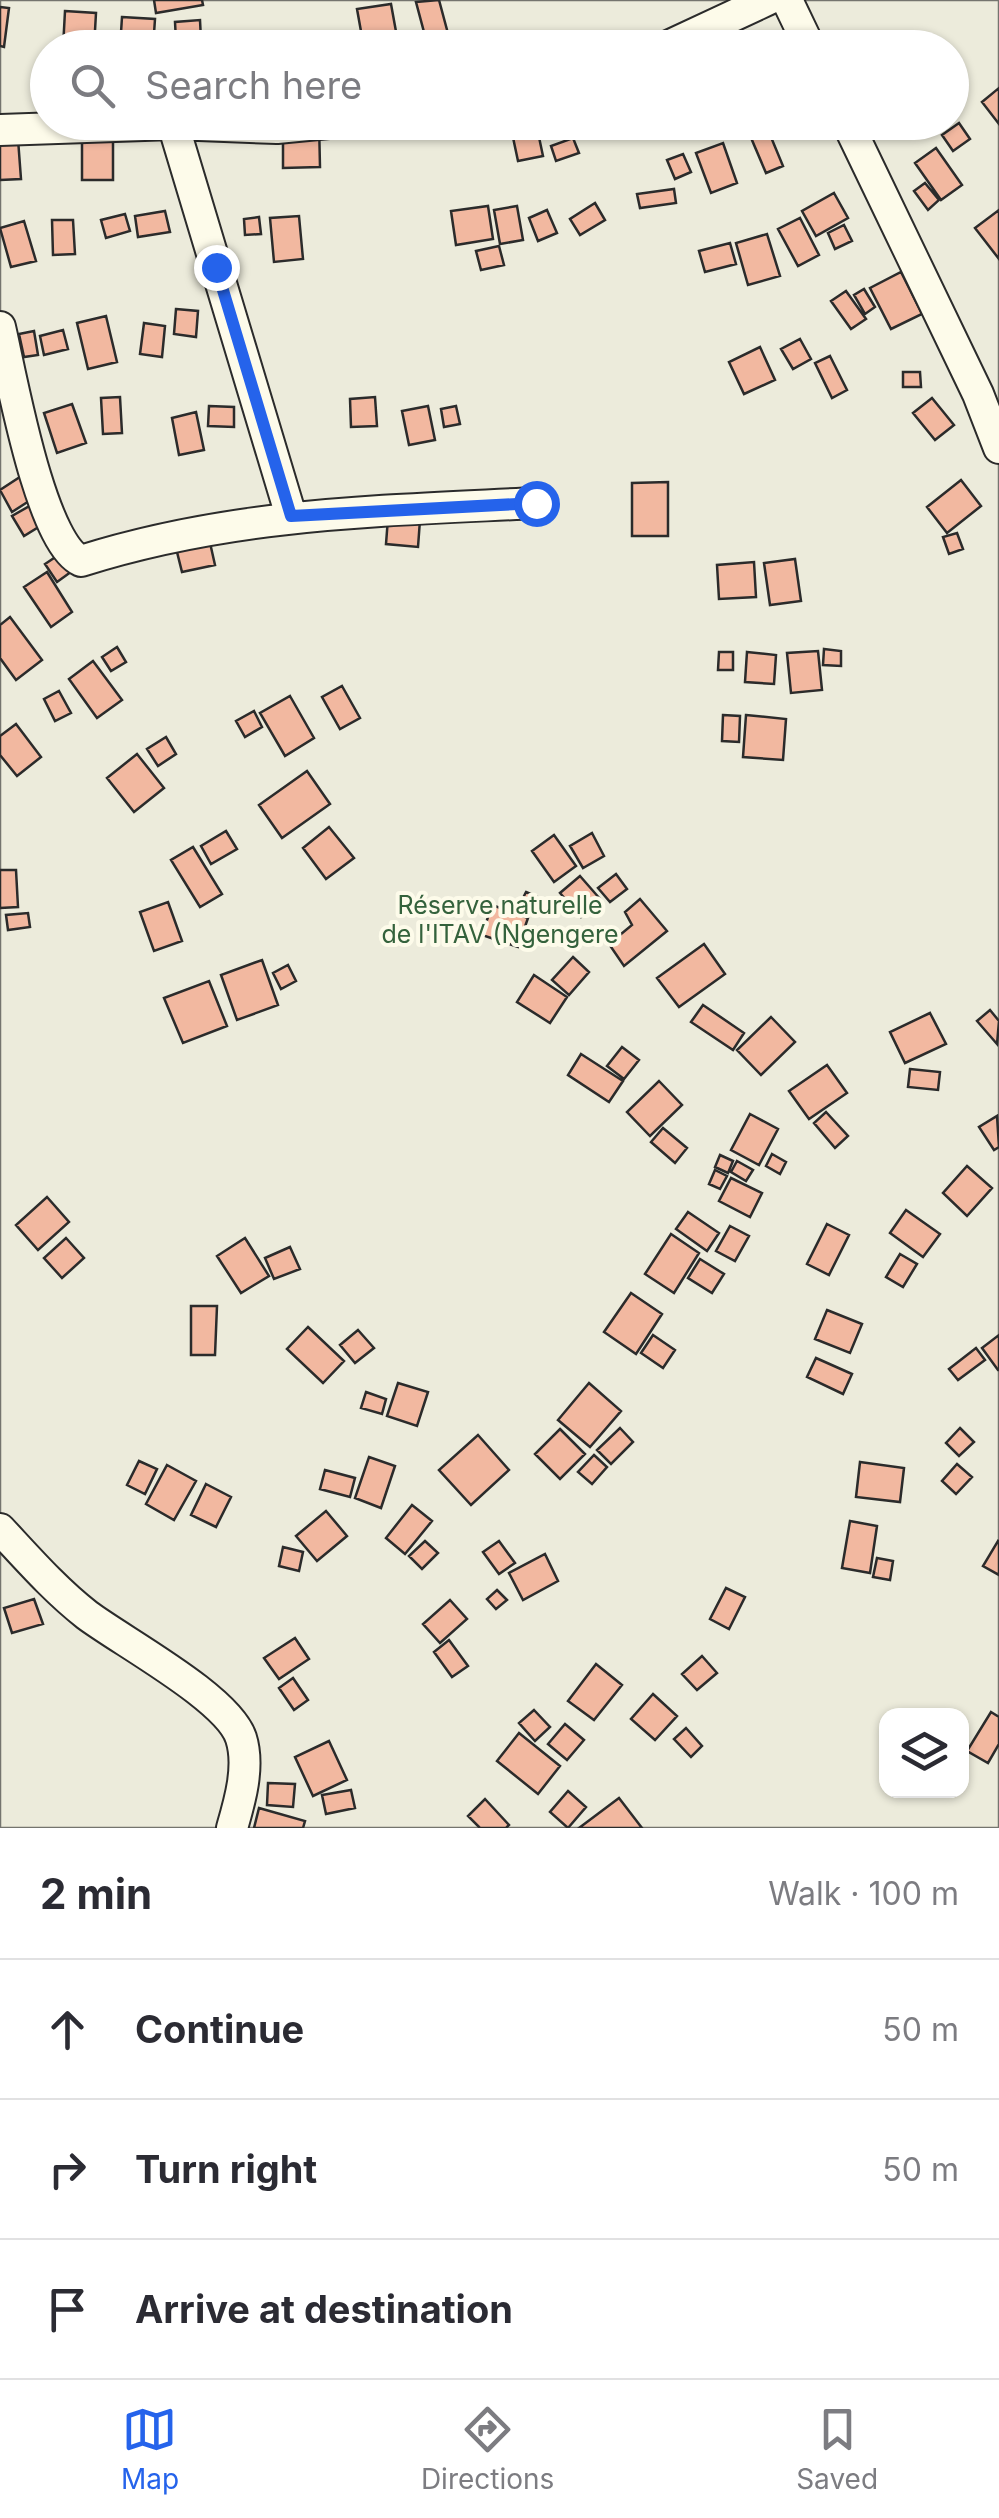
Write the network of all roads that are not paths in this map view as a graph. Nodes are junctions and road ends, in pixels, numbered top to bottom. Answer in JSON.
{"nodes":[{"id":1,"x":767,"y":0,"type":"edge"},
{"id":2,"x":787,"y":0,"type":"edge"},
{"id":3,"x":703,"y":30,"type":"edge"},
{"id":4,"x":801,"y":30,"type":"edge"},
{"id":5,"x":30,"y":129,"type":"edge"},
{"id":6,"x":0,"y":130,"type":"edge"},
{"id":7,"x":178,"y":140,"type":"edge"},
{"id":8,"x":855,"y":140,"type":"edge"},
{"id":9,"x":0,"y":327,"type":"edge"},
{"id":10,"x":999,"y":448,"type":"edge"},
{"id":11,"x":536,"y":503,"type":"dead end"},
{"id":12,"x":291,"y":516,"type":"junction"},
{"id":13,"x":0,"y":1529,"type":"edge"},
{"id":14,"x":232,"y":1828,"type":"edge"}],
"edges":[{"from":1,"to":3,"type":"street"},
{"from":2,"to":4,"type":"street"},
{"from":5,"to":6,"type":"street"},
{"from":7,"to":12,"type":"street"},
{"from":8,"to":10,"type":"street"},
{"from":9,"to":12,"type":"street"},
{"from":11,"to":12,"type":"street"},
{"from":13,"to":14,"type":"street"}]}
